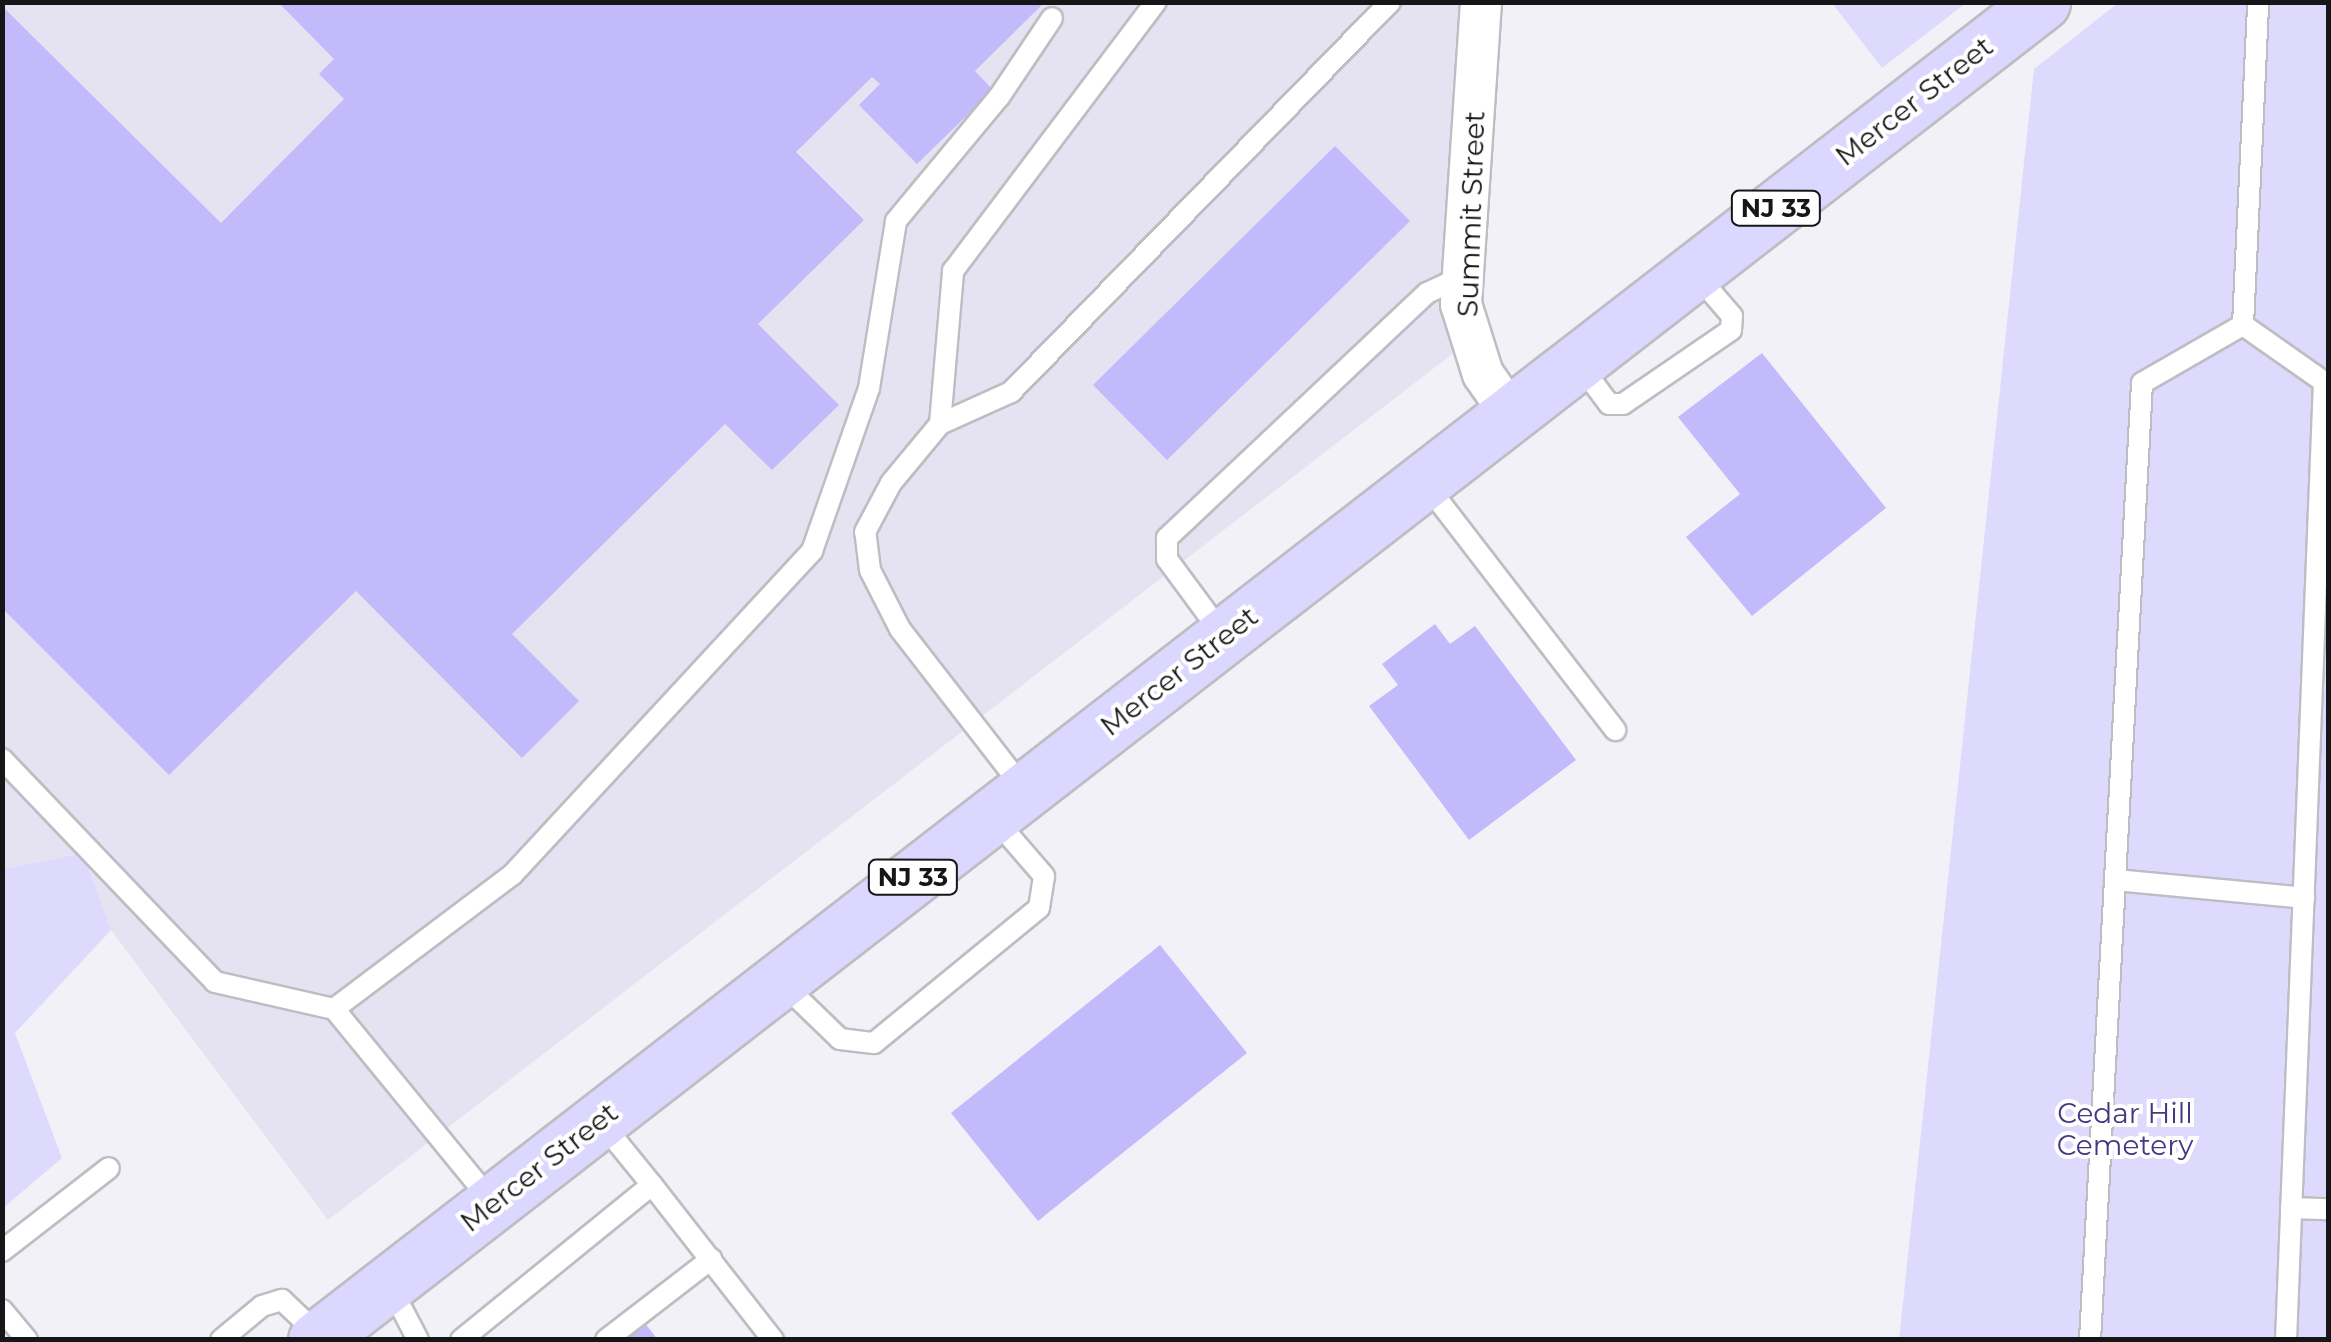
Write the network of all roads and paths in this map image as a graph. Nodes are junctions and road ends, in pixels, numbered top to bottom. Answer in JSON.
{"nodes":[{"id":1,"x":1156,"y":2,"type":"edge"},
{"id":2,"x":1390,"y":2,"type":"edge"},
{"id":3,"x":1481,"y":2,"type":"edge"},
{"id":4,"x":2042,"y":2,"type":"edge"},
{"id":5,"x":2258,"y":2,"type":"edge"},
{"id":6,"x":1052,"y":18,"type":"dead end"},
{"id":7,"x":1463,"y":276,"type":"junction"},
{"id":8,"x":2243,"y":324,"type":"junction"},
{"id":9,"x":1511,"y":414,"type":"junction"},
{"id":10,"x":940,"y":424,"type":"junction"},
{"id":11,"x":1423,"y":482,"type":"junction"},
{"id":12,"x":1224,"y":636,"type":"junction"},
{"id":13,"x":1615,"y":730,"type":"dead end"},
{"id":14,"x":2,"y":759,"type":"edge"},
{"id":15,"x":1008,"y":803,"type":"junction"},
{"id":16,"x":2115,"y":880,"type":"junction"},
{"id":17,"x":2304,"y":898,"type":"junction"},
{"id":18,"x":779,"y":980,"type":"junction"},
{"id":19,"x":334,"y":1009,"type":"junction"},
{"id":20,"x":599,"y":1120,"type":"junction"},
{"id":21,"x":110,"y":1168,"type":"dead end"},
{"id":22,"x":652,"y":1185,"type":"junction"},
{"id":23,"x":492,"y":1202,"type":"junction"},
{"id":24,"x":2291,"y":1208,"type":"junction"},
{"id":25,"x":2328,"y":1210,"type":"edge"},
{"id":26,"x":2,"y":1250,"type":"edge"},
{"id":27,"x":711,"y":1259,"type":"junction"},
{"id":28,"x":388,"y":1284,"type":"junction"},
{"id":29,"x":2,"y":1310,"type":"edge"},
{"id":30,"x":318,"y":1338,"type":"edge"},
{"id":31,"x":463,"y":1339,"type":"edge"},
{"id":32,"x":27,"y":1340,"type":"edge"},
{"id":33,"x":222,"y":1340,"type":"edge"},
{"id":34,"x":418,"y":1340,"type":"edge"},
{"id":35,"x":606,"y":1340,"type":"edge"},
{"id":36,"x":773,"y":1340,"type":"edge"},
{"id":37,"x":2090,"y":1340,"type":"edge"},
{"id":38,"x":2286,"y":1340,"type":"edge"}],
"edges":[{"from":1,"to":10,"type":"lane"},
{"from":2,"to":10,"type":"lane"},
{"from":3,"to":7,"type":"street","name":"Summit Street"},
{"from":4,"to":9,"type":"main road","name":"Mercer Street","number":"NJ 33"},
{"from":5,"to":8,"type":"lane"},
{"from":6,"to":19,"type":"lane"},
{"from":7,"to":9,"type":"street","name":"Summit Street"},
{"from":7,"to":12,"type":"lane"},
{"from":8,"to":16,"type":"lane"},
{"from":8,"to":17,"type":"lane"},
{"from":9,"to":11,"type":"main road","name":"Mercer Street","number":"NJ 33"},
{"from":10,"to":15,"type":"lane"},
{"from":11,"to":12,"type":"main road","name":"Mercer Street","number":"NJ 33"},
{"from":11,"to":13,"type":"lane"},
{"from":12,"to":15,"type":"main road","name":"Mercer Street","number":"NJ 33"},
{"from":14,"to":19,"type":"lane"},
{"from":15,"to":18,"type":"main road","name":"Mercer Street","number":"NJ 33"},
{"from":15,"to":18,"type":"lane"},
{"from":16,"to":17,"type":"lane"},
{"from":16,"to":37,"type":"lane"},
{"from":17,"to":24,"type":"lane"},
{"from":18,"to":20,"type":"main road","name":"Mercer Street","number":"NJ 33"},
{"from":19,"to":23,"type":"lane"},
{"from":20,"to":22,"type":"lane"},
{"from":20,"to":23,"type":"main road","name":"Mercer Street","number":"NJ 33"},
{"from":21,"to":26,"type":"lane"},
{"from":22,"to":27,"type":"lane"},
{"from":22,"to":31,"type":"lane"},
{"from":23,"to":28,"type":"main road","name":"Mercer Street","number":"NJ 33"},
{"from":24,"to":25,"type":"lane"},
{"from":24,"to":38,"type":"lane"},
{"from":27,"to":35,"type":"lane"},
{"from":27,"to":36,"type":"lane"},
{"from":28,"to":30,"type":"main road","name":"Mercer Street","number":"NJ 33"},
{"from":28,"to":34,"type":"lane"},
{"from":29,"to":32,"type":"lane"},
{"from":30,"to":33,"type":"lane"}]}
